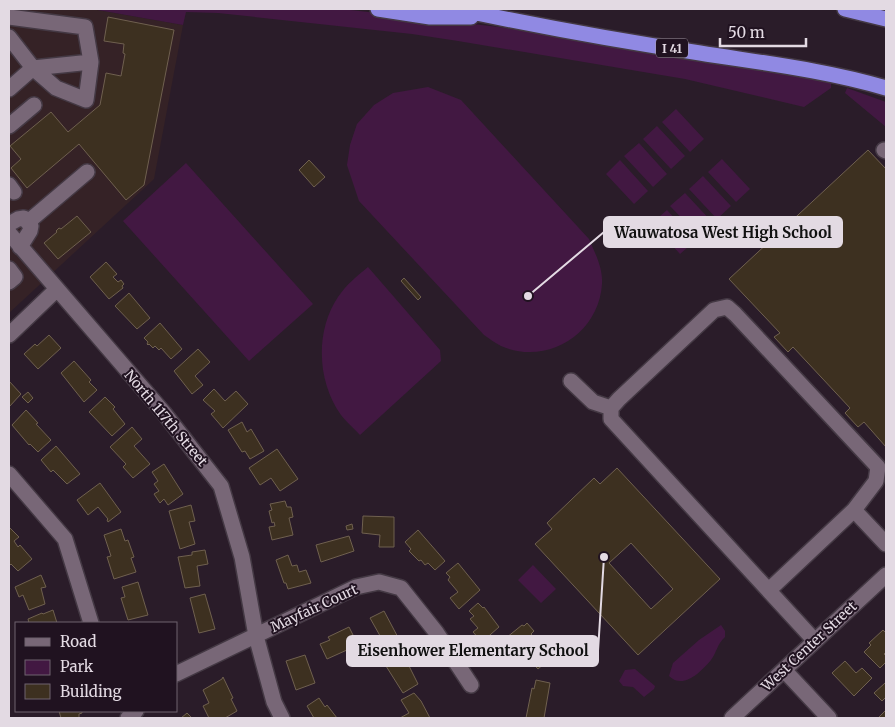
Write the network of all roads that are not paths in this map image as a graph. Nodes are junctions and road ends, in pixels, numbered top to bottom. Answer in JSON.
{"nodes":[{"id":1,"x":378,"y":9,"type":"edge"},
{"id":2,"x":457,"y":9,"type":"edge"},
{"id":3,"x":845,"y":9,"type":"edge"},
{"id":4,"x":9,"y":17,"type":"edge"},
{"id":5,"x":498,"y":17,"type":"junction"},
{"id":6,"x":886,"y":19,"type":"edge"},
{"id":7,"x":9,"y":37,"type":"edge"},
{"id":8,"x":91,"y":62,"type":"junction"},
{"id":9,"x":33,"y":68,"type":"junction"},
{"id":10,"x":886,"y":88,"type":"edge"},
{"id":11,"x":9,"y":89,"type":"edge"},
{"id":12,"x":34,"y":105,"type":"dead end"},
{"id":13,"x":9,"y":126,"type":"edge"},
{"id":14,"x":87,"y":172,"type":"dead end"},
{"id":15,"x":28,"y":222,"type":"junction"},
{"id":16,"x":9,"y":224,"type":"edge"},
{"id":17,"x":9,"y":233,"type":"edge"},
{"id":18,"x":20,"y":246,"type":"junction"},
{"id":19,"x":9,"y":269,"type":"edge"},
{"id":20,"x":9,"y":282,"type":"edge"},
{"id":21,"x":56,"y":290,"type":"junction"},
{"id":22,"x":9,"y":335,"type":"edge"},
{"id":23,"x":571,"y":381,"type":"dead end"},
{"id":24,"x":611,"y":408,"type":"junction"},
{"id":25,"x":9,"y":474,"type":"edge"},
{"id":26,"x":854,"y":510,"type":"junction"},
{"id":27,"x":886,"y":544,"type":"edge"},
{"id":28,"x":886,"y":575,"type":"edge"},
{"id":29,"x":769,"y":590,"type":"junction"},
{"id":30,"x":91,"y":622,"type":"edge"},
{"id":31,"x":256,"y":636,"type":"junction"},
{"id":32,"x":815,"y":641,"type":"junction"},
{"id":33,"x":784,"y":670,"type":"junction"},
{"id":34,"x":178,"y":673,"type":"edge"},
{"id":35,"x":471,"y":685,"type":"dead end"},
{"id":36,"x":282,"y":718,"type":"edge"},
{"id":37,"x":732,"y":718,"type":"edge"},
{"id":38,"x":829,"y":718,"type":"edge"}],
"edges":[{"from":1,"to":5,"type":"highway"},
{"from":2,"to":5,"type":"highway","number":"I 41"},
{"from":3,"to":6,"type":"highway"},
{"from":4,"to":8,"type":"street"},
{"from":5,"to":10,"type":"highway","number":"I 41"},
{"from":7,"to":9,"type":"street"},
{"from":8,"to":9,"type":"street"},
{"from":8,"to":9,"type":"street"},
{"from":9,"to":11,"type":"street"},
{"from":12,"to":13,"type":"street"},
{"from":14,"to":15,"type":"street"},
{"from":15,"to":16,"type":"street"},
{"from":15,"to":18,"type":"street"},
{"from":17,"to":18,"type":"street","name":"North 117th Street"},
{"from":18,"to":21,"type":"street","name":"North 117th Street"},
{"from":19,"to":20,"type":"street"},
{"from":21,"to":22,"type":"street"},
{"from":21,"to":31,"type":"street","name":"North 117th Street"},
{"from":23,"to":24,"type":"street"},
{"from":24,"to":26,"type":"street"},
{"from":24,"to":29,"type":"street"},
{"from":25,"to":30,"type":"street"},
{"from":26,"to":27,"type":"street"},
{"from":26,"to":29,"type":"street"},
{"from":28,"to":32,"type":"street","name":"West Center Street"},
{"from":29,"to":32,"type":"street"},
{"from":31,"to":34,"type":"street","name":"Mayfair Court"},
{"from":31,"to":35,"type":"street","name":"Mayfair Court"},
{"from":31,"to":36,"type":"street","name":"North 117th Street"},
{"from":32,"to":33,"type":"street","name":"West Center Street"},
{"from":33,"to":37,"type":"street","name":"West Center Street"},
{"from":33,"to":38,"type":"street"}]}
